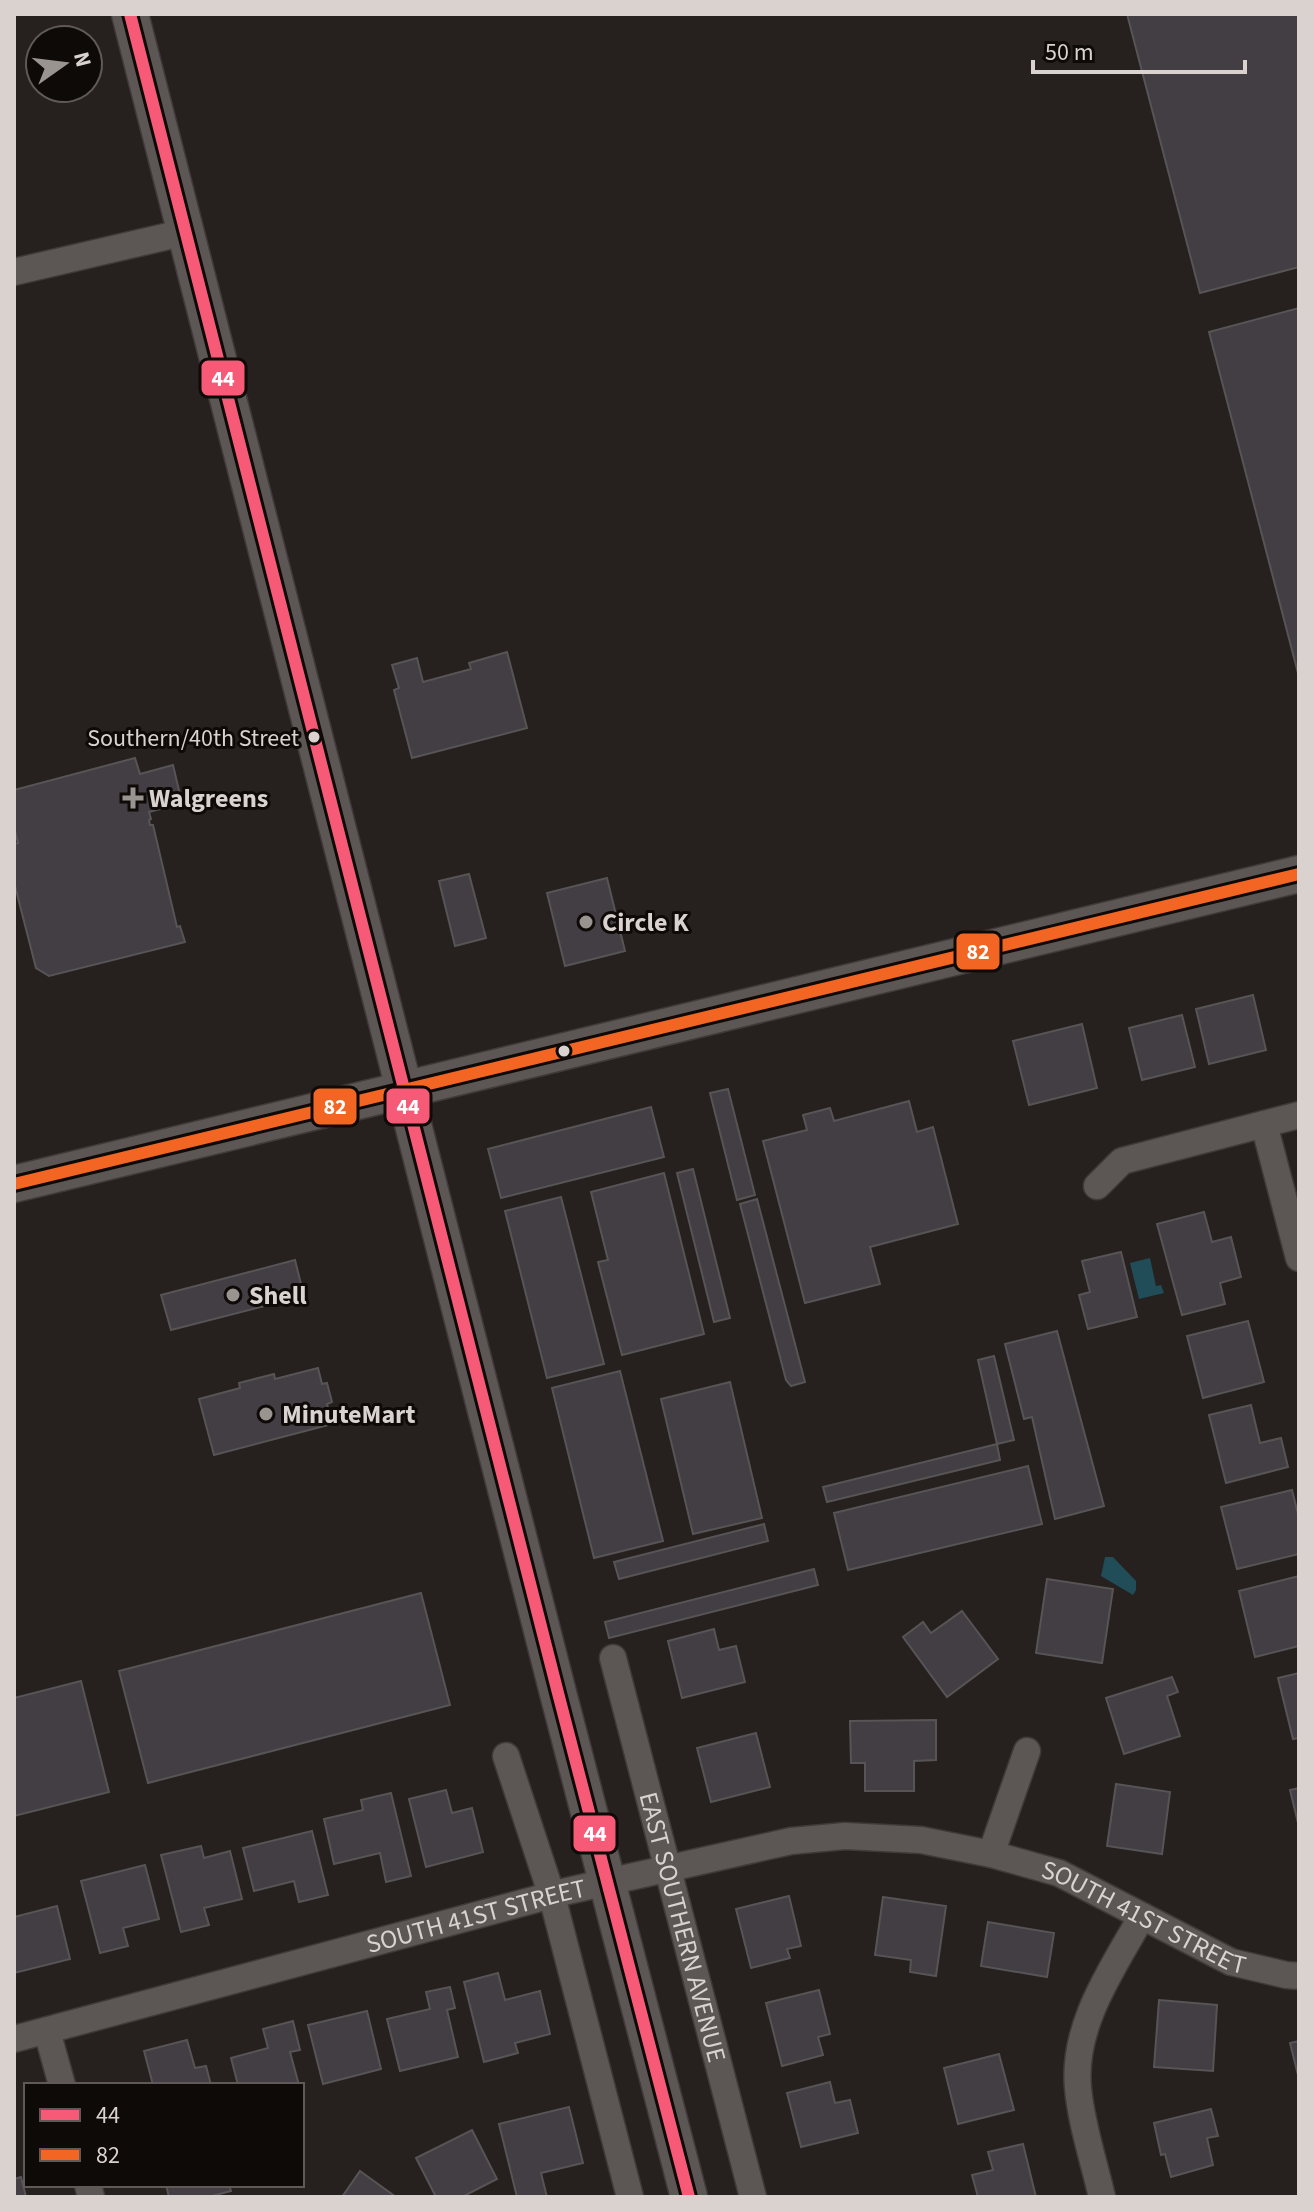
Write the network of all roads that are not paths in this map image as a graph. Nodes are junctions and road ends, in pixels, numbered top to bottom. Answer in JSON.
{"nodes":[{"id":1,"x":130,"y":14,"type":"edge"},
{"id":2,"x":186,"y":232,"type":"junction"},
{"id":3,"x":14,"y":272,"type":"edge"},
{"id":4,"x":1299,"y":874,"type":"edge"},
{"id":5,"x":403,"y":1088,"type":"junction"},
{"id":6,"x":1299,"y":1115,"type":"edge"},
{"id":7,"x":1264,"y":1124,"type":"junction"},
{"id":8,"x":14,"y":1184,"type":"edge"},
{"id":9,"x":1097,"y":1186,"type":"dead end"},
{"id":10,"x":1299,"y":1258,"type":"edge"},
{"id":11,"x":613,"y":1658,"type":"dead end"},
{"id":12,"x":1027,"y":1751,"type":"dead end"},
{"id":13,"x":506,"y":1756,"type":"dead end"},
{"id":14,"x":991,"y":1854,"type":"junction"},
{"id":15,"x":668,"y":1870,"type":"junction"},
{"id":16,"x":607,"y":1883,"type":"junction"},
{"id":17,"x":552,"y":1896,"type":"junction"},
{"id":18,"x":1142,"y":1916,"type":"junction"},
{"id":19,"x":1299,"y":1976,"type":"edge"},
{"id":20,"x":47,"y":2031,"type":"junction"},
{"id":21,"x":14,"y":2039,"type":"edge"},
{"id":22,"x":61,"y":2083,"type":"edge"},
{"id":23,"x":630,"y":2197,"type":"edge"},
{"id":24,"x":689,"y":2197,"type":"edge"},
{"id":25,"x":753,"y":2197,"type":"edge"},
{"id":26,"x":1102,"y":2197,"type":"edge"}],
"edges":[{"from":1,"to":2,"type":"main road"},
{"from":2,"to":3,"type":"street"},
{"from":2,"to":5,"type":"main road"},
{"from":4,"to":5,"type":"main road"},
{"from":5,"to":8,"type":"main road"},
{"from":5,"to":16,"type":"main road"},
{"from":6,"to":7,"type":"street"},
{"from":7,"to":9,"type":"street"},
{"from":7,"to":10,"type":"street"},
{"from":11,"to":15,"type":"street","name":"EAST SOUTHERN AVENUE"},
{"from":12,"to":14,"type":"street"},
{"from":13,"to":17,"type":"street"},
{"from":14,"to":15,"type":"street","name":"SOUTH 41ST STREET"},
{"from":14,"to":18,"type":"street","name":"SOUTH 41ST STREET"},
{"from":15,"to":16,"type":"street","name":"SOUTH 41ST STREET"},
{"from":15,"to":25,"type":"street","name":"EAST SOUTHERN AVENUE"},
{"from":16,"to":17,"type":"street","name":"SOUTH 41ST STREET"},
{"from":16,"to":24,"type":"main road"},
{"from":17,"to":20,"type":"street","name":"SOUTH 41ST STREET"},
{"from":17,"to":23,"type":"street"},
{"from":18,"to":19,"type":"street","name":"SOUTH 41ST STREET"},
{"from":18,"to":26,"type":"street"},
{"from":20,"to":21,"type":"street","name":"SOUTH 41ST STREET"},
{"from":20,"to":22,"type":"street"}]}
